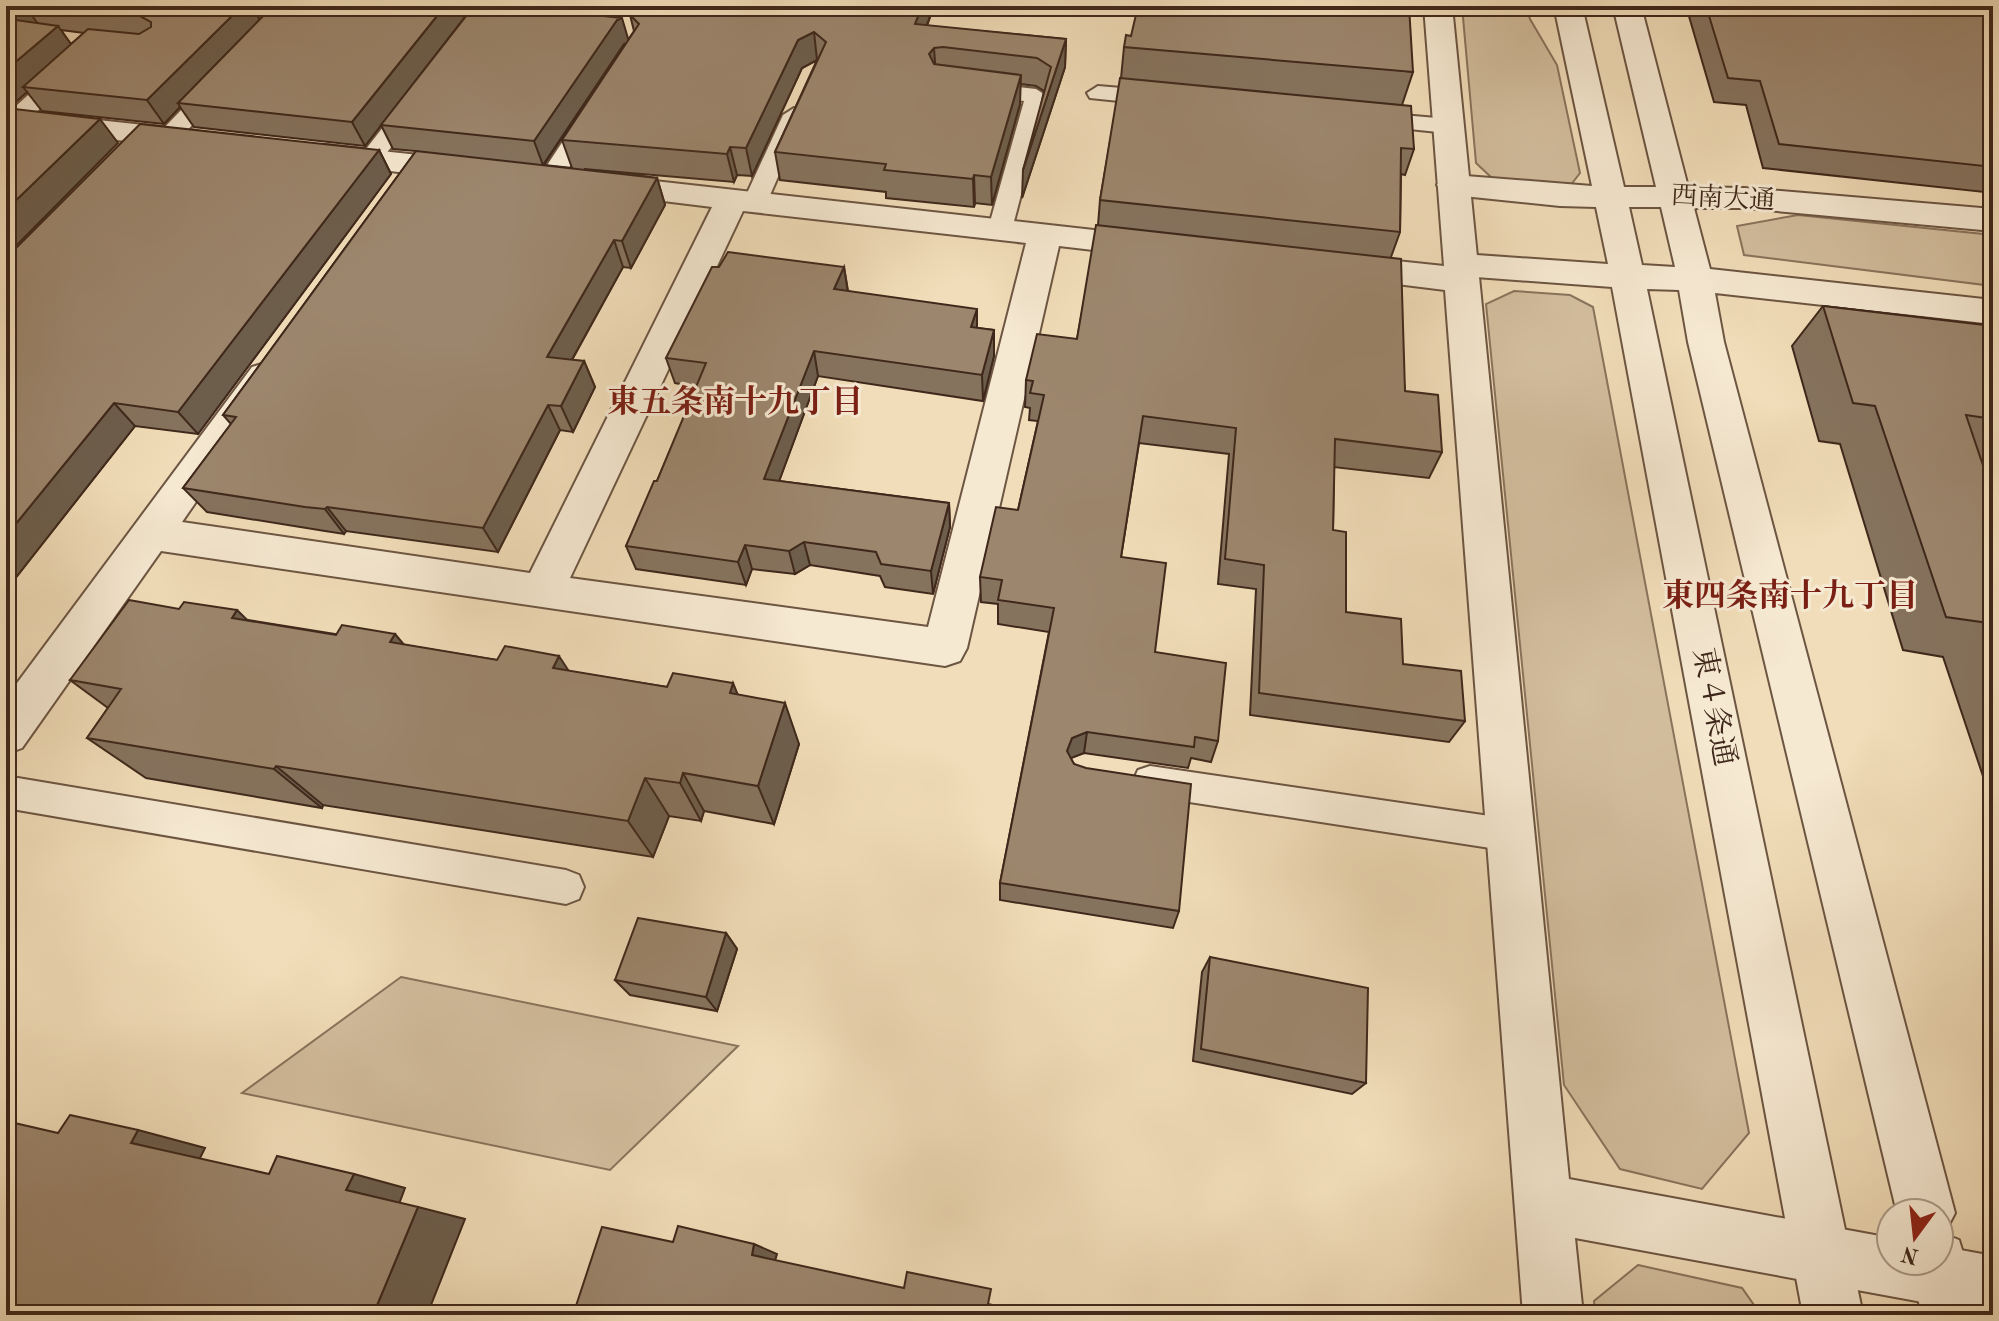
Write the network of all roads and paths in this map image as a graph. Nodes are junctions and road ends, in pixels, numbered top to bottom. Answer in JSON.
{"nodes":[{"id":1,"x":1568,"y":6,"type":"edge"},
{"id":2,"x":1627,"y":6,"type":"edge"},
{"id":3,"x":1429,"y":22,"type":"edge"},
{"id":4,"x":78,"y":62,"type":"edge"},
{"id":5,"x":230,"y":73,"type":"edge"},
{"id":6,"x":959,"y":86,"type":"edge"},
{"id":7,"x":424,"y":89,"type":"edge"},
{"id":8,"x":1098,"y":93,"type":"dead end"},
{"id":9,"x":804,"y":95,"type":"edge"},
{"id":10,"x":1174,"y":100,"type":"edge"},
{"id":11,"x":600,"y":102,"type":"edge"},
{"id":12,"x":1341,"y":116,"type":"edge"},
{"id":13,"x":10,"y":120,"type":"edge"},
{"id":14,"x":1448,"y":126,"type":"junction"},
{"id":15,"x":215,"y":142,"type":"edge"},
{"id":16,"x":147,"y":143,"type":"junction"},
{"id":17,"x":292,"y":151,"type":"edge"},
{"id":18,"x":370,"y":159,"type":"junction"},
{"id":19,"x":419,"y":165,"type":"junction"},
{"id":20,"x":521,"y":176,"type":"junction"},
{"id":21,"x":1453,"y":185,"type":"junction"},
{"id":22,"x":1674,"y":196,"type":"junction"},
{"id":23,"x":1609,"y":197,"type":"junction"},
{"id":24,"x":743,"y":201,"type":"junction"},
{"id":25,"x":391,"y":203,"type":"edge"},
{"id":26,"x":1993,"y":220,"type":"edge"},
{"id":27,"x":1000,"y":229,"type":"junction"},
{"id":28,"x":1045,"y":234,"type":"junction"},
{"id":29,"x":1185,"y":249,"type":"edge"},
{"id":30,"x":1308,"y":263,"type":"edge"},
{"id":31,"x":1462,"y":272,"type":"junction"},
{"id":32,"x":1628,"y":278,"type":"junction"},
{"id":33,"x":1695,"y":279,"type":"junction"},
{"id":34,"x":1993,"y":312,"type":"edge"},
{"id":35,"x":290,"y":342,"type":"edge"},
{"id":36,"x":151,"y":533,"type":"junction"},
{"id":37,"x":542,"y":592,"type":"junction"},
{"id":38,"x":6,"y":734,"type":"edge"},
{"id":39,"x":1115,"y":776,"type":"edge"},
{"id":40,"x":6,"y":792,"type":"edge"},
{"id":41,"x":1510,"y":835,"type":"junction"},
{"id":42,"x":566,"y":887,"type":"dead end"},
{"id":43,"x":1922,"y":1197,"type":"edge"},
{"id":44,"x":1544,"y":1203,"type":"junction"},
{"id":45,"x":1820,"y":1253,"type":"junction"},
{"id":46,"x":1956,"y":1285,"type":"edge"},
{"id":47,"x":1553,"y":1315,"type":"edge"},
{"id":48,"x":1833,"y":1315,"type":"edge"}],
"edges":[{"from":1,"to":23,"type":"street","name":"東４条通"},
{"from":2,"to":22,"type":"street"},
{"from":3,"to":14,"type":"street"},
{"from":4,"to":13,"type":"lane"},
{"from":5,"to":16,"type":"lane"},
{"from":6,"to":27,"type":"lane"},
{"from":7,"to":18,"type":"lane"},
{"from":8,"to":10,"type":"lane"},
{"from":9,"to":24,"type":"lane"},
{"from":11,"to":20,"type":"lane"},
{"from":12,"to":14,"type":"lane"},
{"from":13,"to":16,"type":"street"},
{"from":14,"to":21,"type":"street"},
{"from":15,"to":16,"type":"street"},
{"from":17,"to":18,"type":"street"},
{"from":18,"to":19,"type":"street"},
{"from":19,"to":20,"type":"street"},
{"from":19,"to":25,"type":"street"},
{"from":20,"to":24,"type":"street"},
{"from":21,"to":23,"type":"street","name":"西南大通"},
{"from":21,"to":31,"type":"street"},
{"from":22,"to":23,"type":"street","name":"西南大通"},
{"from":22,"to":26,"type":"street","name":"西南大通"},
{"from":22,"to":33,"type":"street"},
{"from":23,"to":32,"type":"street","name":"東４条通"},
{"from":24,"to":27,"type":"street"},
{"from":24,"to":37,"type":"street"},
{"from":27,"to":28,"type":"street"},
{"from":28,"to":29,"type":"street"},
{"from":28,"to":37,"type":"street"},
{"from":30,"to":31,"type":"street"},
{"from":31,"to":32,"type":"street"},
{"from":31,"to":41,"type":"street"},
{"from":32,"to":33,"type":"street"},
{"from":32,"to":45,"type":"street","name":"東４条通"},
{"from":33,"to":34,"type":"street"},
{"from":33,"to":43,"type":"street"},
{"from":35,"to":36,"type":"street"},
{"from":36,"to":37,"type":"street"},
{"from":36,"to":38,"type":"street"},
{"from":39,"to":41,"type":"lane"},
{"from":40,"to":42,"type":"lane"},
{"from":41,"to":44,"type":"street"},
{"from":44,"to":45,"type":"street"},
{"from":44,"to":47,"type":"street"},
{"from":45,"to":46,"type":"street"},
{"from":45,"to":48,"type":"street","name":"東４条通"}]}
